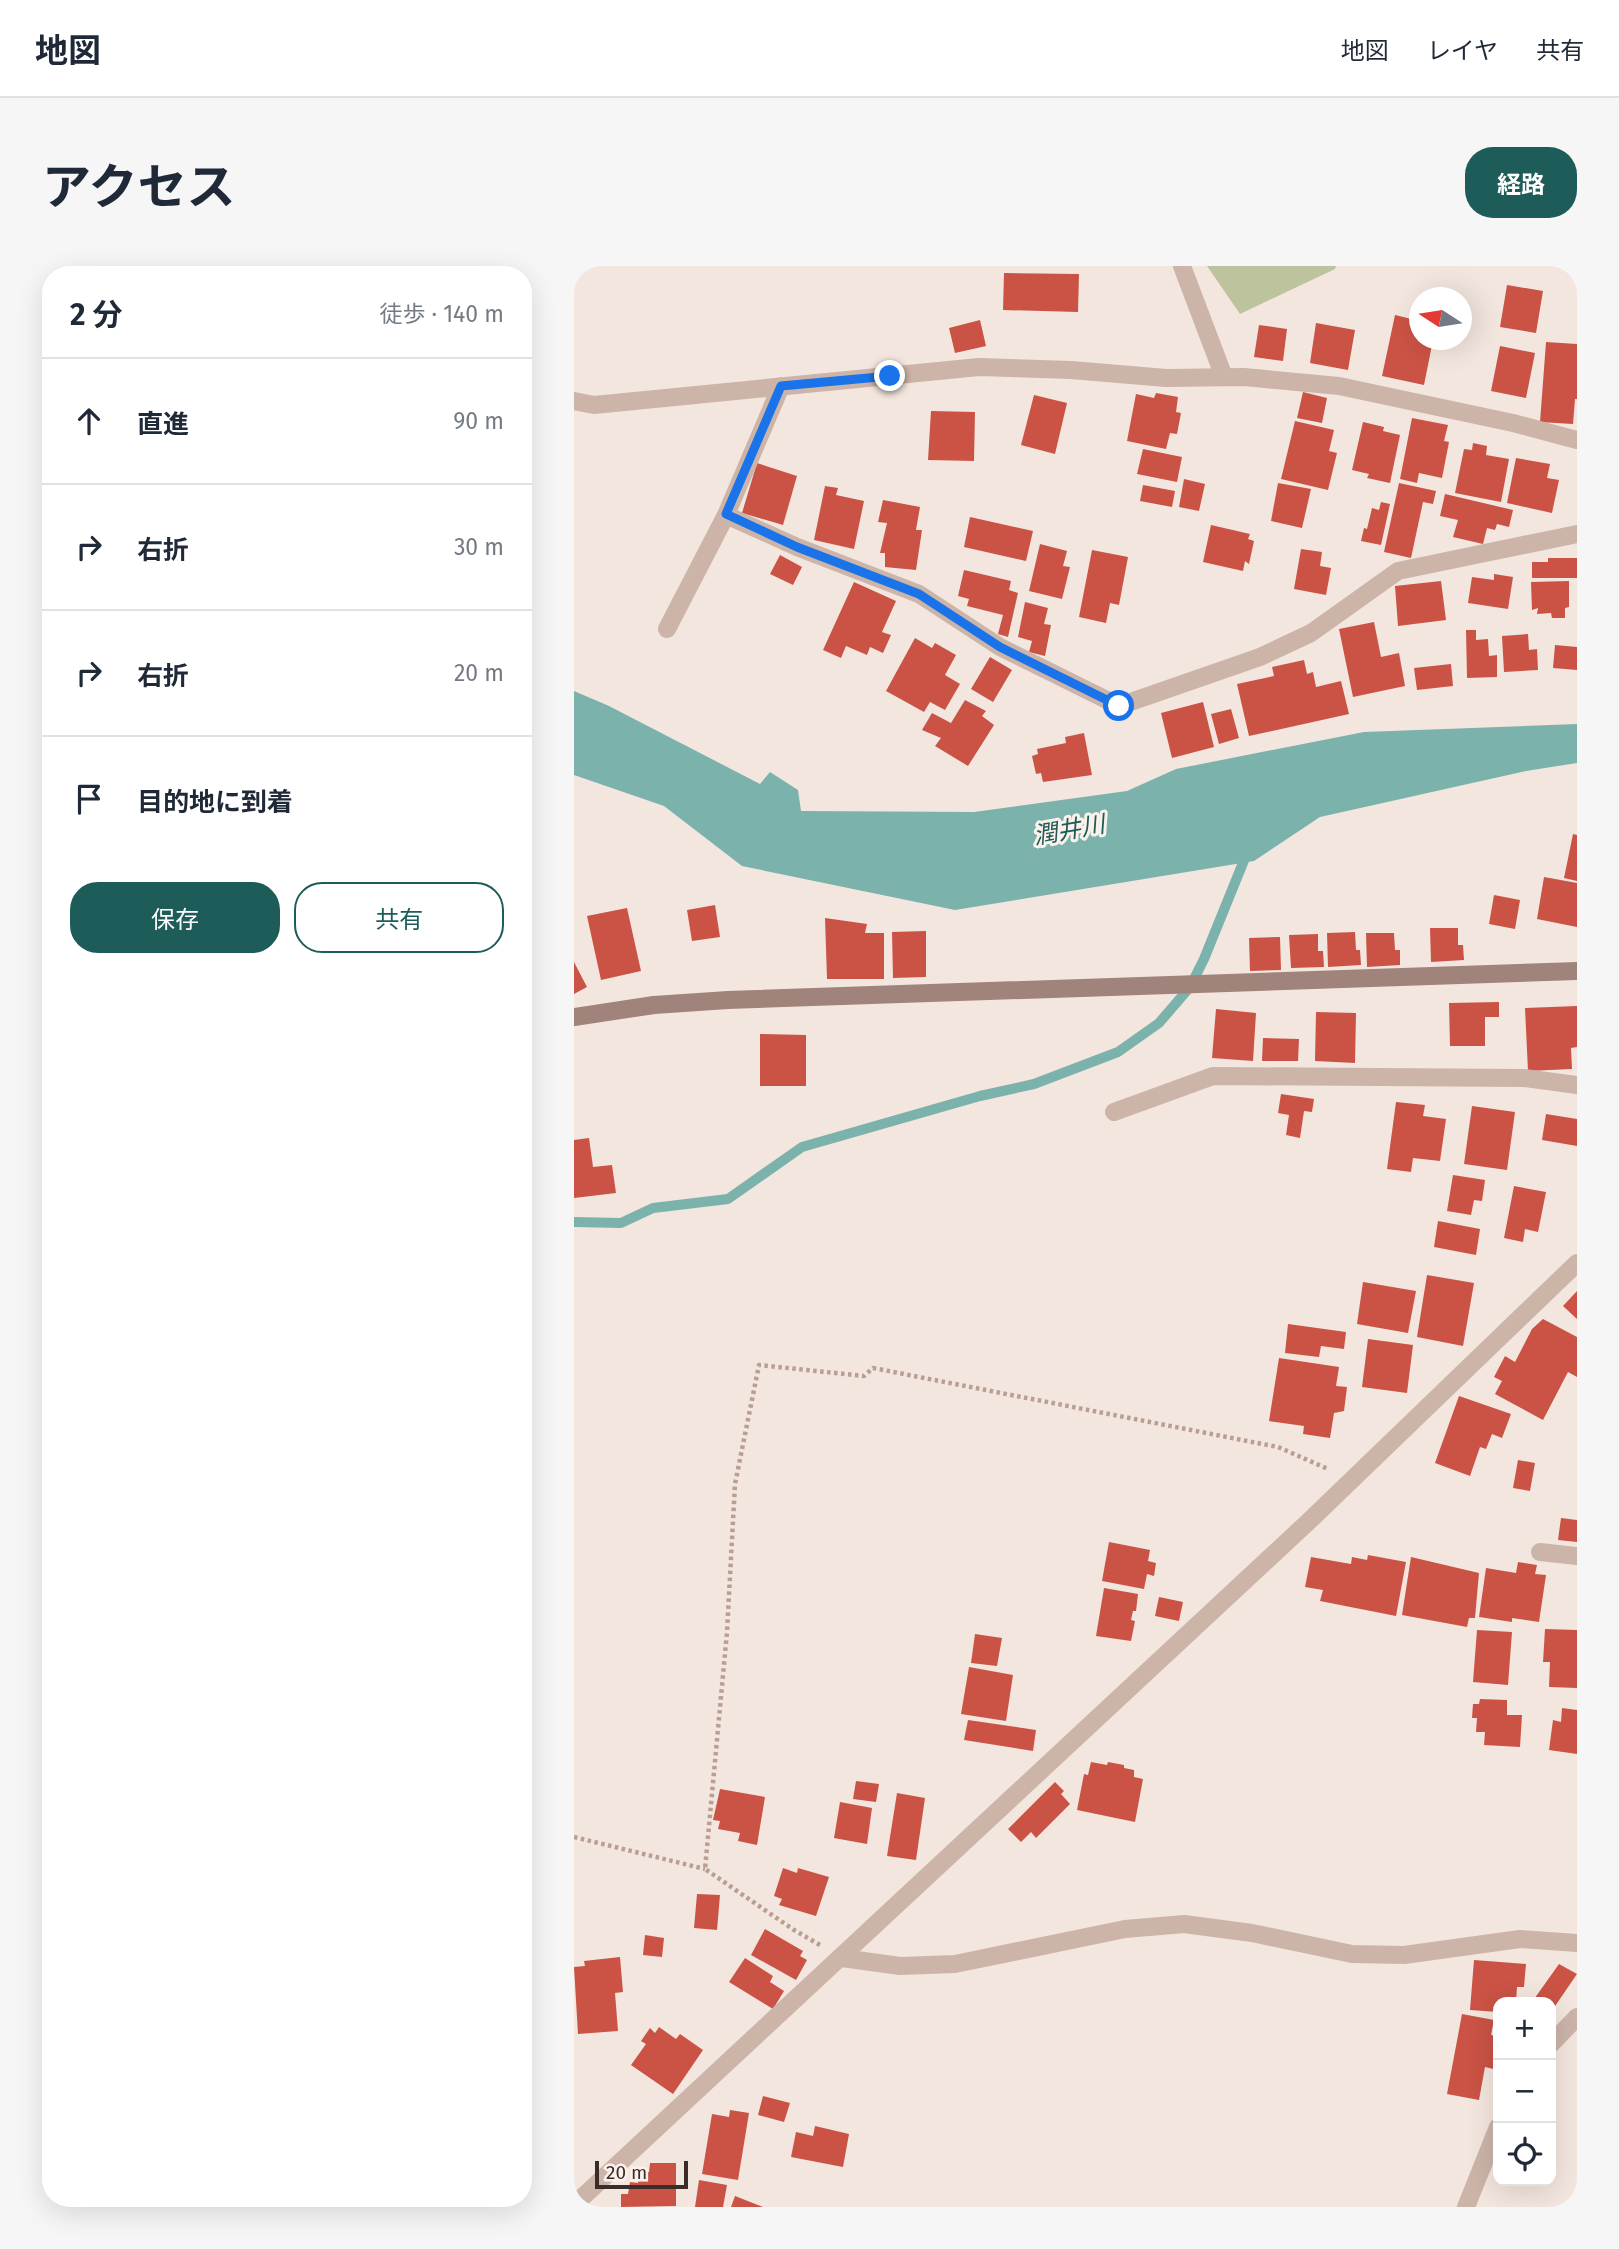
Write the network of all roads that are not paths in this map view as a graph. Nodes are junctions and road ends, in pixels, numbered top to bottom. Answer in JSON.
{"nodes":[{"id":1,"x":1182,"y":266,"type":"edge"},
{"id":2,"x":1224,"y":377,"type":"junction"},
{"id":3,"x":781,"y":386,"type":"junction"},
{"id":4,"x":574,"y":401,"type":"edge"},
{"id":5,"x":1577,"y":440,"type":"edge"},
{"id":6,"x":726,"y":514,"type":"junction"},
{"id":7,"x":1577,"y":534,"type":"edge"},
{"id":8,"x":667,"y":629,"type":"dead end"},
{"id":9,"x":1577,"y":971,"type":"edge"},
{"id":10,"x":574,"y":1017,"type":"edge"},
{"id":11,"x":1577,"y":1085,"type":"edge"},
{"id":12,"x":1114,"y":1112,"type":"dead end"},
{"id":13,"x":1577,"y":1263,"type":"edge"},
{"id":14,"x":1540,"y":1552,"type":"dead end"},
{"id":15,"x":1577,"y":1556,"type":"edge"},
{"id":16,"x":1577,"y":1943,"type":"edge"},
{"id":17,"x":842,"y":1958,"type":"junction"},
{"id":18,"x":1577,"y":2017,"type":"edge"},
{"id":19,"x":1556,"y":2039,"type":"edge"},
{"id":20,"x":1493,"y":2140,"type":"edge"},
{"id":21,"x":574,"y":2205,"type":"edge"},
{"id":22,"x":1466,"y":2207,"type":"edge"}],
"edges":[{"from":1,"to":2,"type":"street"},
{"from":2,"to":3,"type":"street"},
{"from":2,"to":5,"type":"street"},
{"from":3,"to":4,"type":"street"},
{"from":3,"to":6,"type":"street"},
{"from":6,"to":7,"type":"street"},
{"from":6,"to":8,"type":"street"},
{"from":9,"to":10,"type":"street"},
{"from":11,"to":12,"type":"street"},
{"from":13,"to":17,"type":"street"},
{"from":14,"to":15,"type":"street"},
{"from":16,"to":17,"type":"street"},
{"from":17,"to":21,"type":"street"},
{"from":18,"to":19,"type":"street"},
{"from":20,"to":22,"type":"street"}]}
